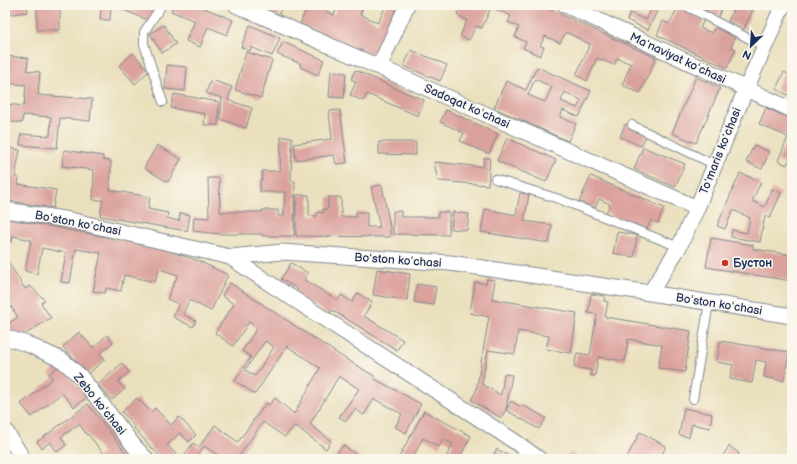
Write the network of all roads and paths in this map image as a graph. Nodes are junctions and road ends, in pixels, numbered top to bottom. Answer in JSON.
{"nodes":[{"id":1,"x":162,"y":5,"type":"edge"},
{"id":2,"x":236,"y":5,"type":"edge"},
{"id":3,"x":407,"y":5,"type":"edge"},
{"id":4,"x":565,"y":5,"type":"edge"},
{"id":5,"x":684,"y":5,"type":"edge"},
{"id":6,"x":784,"y":5,"type":"edge"},
{"id":7,"x":765,"y":47,"type":"junction"},
{"id":8,"x":379,"y":67,"type":"junction"},
{"id":9,"x":746,"y":89,"type":"junction"},
{"id":10,"x":163,"y":102,"type":"dead end"},
{"id":11,"x":792,"y":110,"type":"edge"},
{"id":12,"x":632,"y":125,"type":"dead end"},
{"id":13,"x":715,"y":165,"type":"junction"},
{"id":14,"x":495,"y":179,"type":"dead end"},
{"id":15,"x":697,"y":208,"type":"junction"},
{"id":16,"x":5,"y":210,"type":"edge"},
{"id":17,"x":679,"y":247,"type":"junction"},
{"id":18,"x":230,"y":257,"type":"junction"},
{"id":19,"x":650,"y":292,"type":"junction"},
{"id":20,"x":709,"y":303,"type":"junction"},
{"id":21,"x":792,"y":316,"type":"edge"},
{"id":22,"x":5,"y":337,"type":"edge"},
{"id":23,"x":693,"y":399,"type":"dead end"},
{"id":24,"x":5,"y":430,"type":"edge"},
{"id":25,"x":23,"y":459,"type":"edge"},
{"id":26,"x":146,"y":459,"type":"edge"},
{"id":27,"x":538,"y":459,"type":"edge"}],
"edges":[{"from":1,"to":10,"type":"lane"},
{"from":2,"to":8,"type":"street","name":"Sadoqat koʻchasi"},
{"from":3,"to":8,"type":"street"},
{"from":4,"to":9,"type":"street","name":"Maʻnaviyat koʻchasi"},
{"from":5,"to":7,"type":"lane"},
{"from":6,"to":7,"type":"street","name":"Toʻmaris koʻchasi"},
{"from":7,"to":9,"type":"street","name":"Toʻmaris koʻchasi"},
{"from":8,"to":15,"type":"street","name":"Sadoqat koʻchasi"},
{"from":9,"to":11,"type":"street","name":"Maʻnaviyat koʻchasi"},
{"from":9,"to":13,"type":"street","name":"Toʻmaris koʻchasi"},
{"from":12,"to":13,"type":"lane"},
{"from":13,"to":15,"type":"street","name":"Toʻmaris koʻchasi"},
{"from":14,"to":17,"type":"lane"},
{"from":15,"to":17,"type":"street","name":"Toʻmaris koʻchasi"},
{"from":16,"to":18,"type":"street","name":"Boʻston koʻchasi"},
{"from":17,"to":19,"type":"street","name":"Toʻmaris koʻchasi"},
{"from":18,"to":19,"type":"street","name":"Boʻston koʻchasi"},
{"from":18,"to":27,"type":"street"},
{"from":19,"to":20,"type":"street","name":"Boʻston koʻchasi"},
{"from":20,"to":21,"type":"street","name":"Boʻston koʻchasi"},
{"from":20,"to":23,"type":"lane"},
{"from":22,"to":26,"type":"street","name":"Zebo koʻchasi"},
{"from":24,"to":25,"type":"street"}]}
